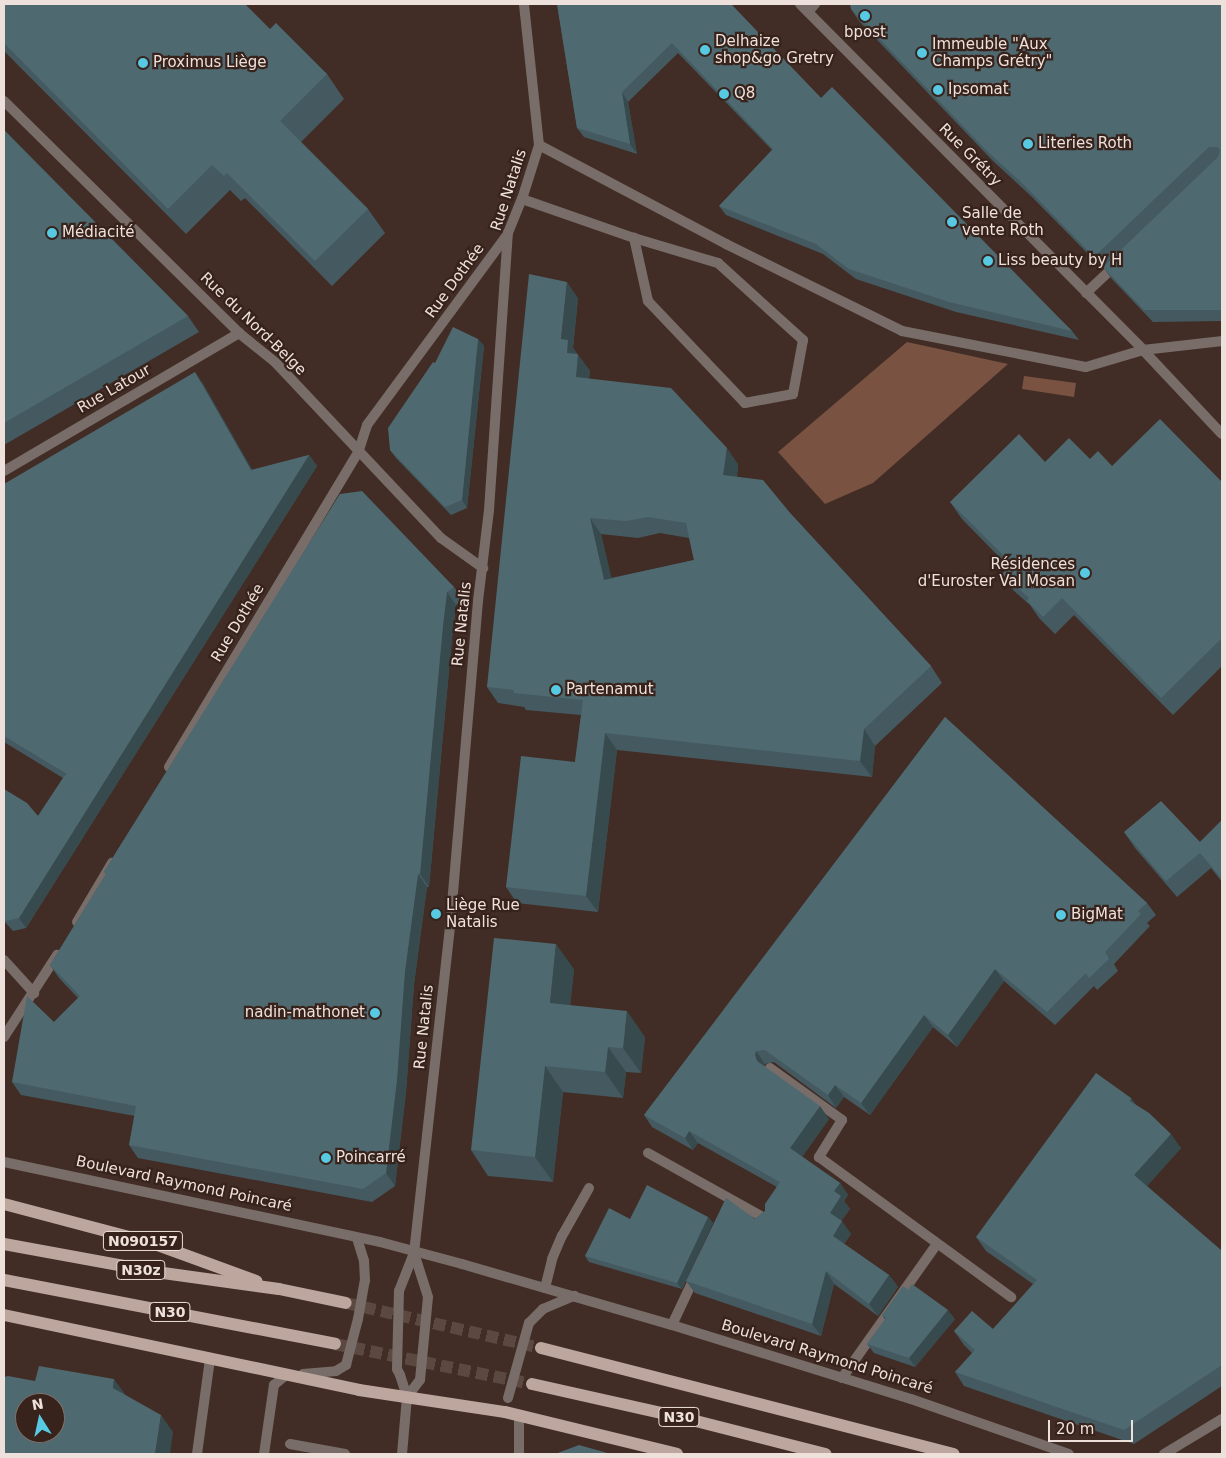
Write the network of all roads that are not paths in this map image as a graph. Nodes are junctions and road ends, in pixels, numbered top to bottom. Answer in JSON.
{"nodes":[{"id":1,"x":524,"y":4,"type":"edge"},
{"id":2,"x":800,"y":4,"type":"edge"},
{"id":3,"x":811,"y":8,"type":"edge"},
{"id":4,"x":4,"y":101,"type":"edge"},
{"id":5,"x":539,"y":145,"type":"junction"},
{"id":6,"x":522,"y":199,"type":"junction"},
{"id":7,"x":508,"y":233,"type":"junction"},
{"id":8,"x":634,"y":238,"type":"junction"},
{"id":9,"x":1129,"y":252,"type":"edge"},
{"id":10,"x":1086,"y":293,"type":"junction"},
{"id":11,"x":239,"y":334,"type":"junction"},
{"id":12,"x":1222,"y":341,"type":"edge"},
{"id":13,"x":1144,"y":350,"type":"junction"},
{"id":14,"x":1222,"y":434,"type":"edge"},
{"id":15,"x":358,"y":453,"type":"junction"},
{"id":16,"x":4,"y":471,"type":"edge"},
{"id":17,"x":483,"y":568,"type":"junction"},
{"id":18,"x":162,"y":780,"type":"edge"},
{"id":19,"x":116,"y":857,"type":"edge"},
{"id":20,"x":4,"y":960,"type":"edge"},
{"id":21,"x":34,"y":993,"type":"junction"},
{"id":22,"x":4,"y":1037,"type":"edge"},
{"id":23,"x":770,"y":1068,"type":"edge"},
{"id":24,"x":648,"y":1153,"type":"dead end"},
{"id":25,"x":4,"y":1162,"type":"edge"},
{"id":26,"x":589,"y":1188,"type":"dead end"},
{"id":27,"x":730,"y":1201,"type":"junction"},
{"id":28,"x":4,"y":1204,"type":"edge"},
{"id":29,"x":725,"y":1212,"type":"edge"},
{"id":30,"x":768,"y":1220,"type":"edge"},
{"id":31,"x":356,"y":1238,"type":"junction"},
{"id":32,"x":4,"y":1244,"type":"edge"},
{"id":33,"x":937,"y":1244,"type":"junction"},
{"id":34,"x":414,"y":1253,"type":"junction"},
{"id":35,"x":700,"y":1265,"type":"edge"},
{"id":36,"x":4,"y":1280,"type":"edge"},
{"id":37,"x":545,"y":1288,"type":"junction"},
{"id":38,"x":279,"y":1289,"type":"junction"},
{"id":39,"x":574,"y":1296,"type":"junction"},
{"id":40,"x":1011,"y":1297,"type":"dead end"},
{"id":41,"x":346,"y":1303,"type":"tunnel mouth"},
{"id":42,"x":4,"y":1315,"type":"edge"},
{"id":43,"x":672,"y":1325,"type":"junction"},
{"id":44,"x":335,"y":1344,"type":"tunnel mouth"},
{"id":45,"x":541,"y":1348,"type":"tunnel mouth"},
{"id":46,"x":210,"y":1359,"type":"junction"},
{"id":47,"x":286,"y":1374,"type":"junction"},
{"id":48,"x":842,"y":1378,"type":"junction"},
{"id":49,"x":532,"y":1384,"type":"tunnel mouth"},
{"id":50,"x":407,"y":1397,"type":"junction"},
{"id":51,"x":504,"y":1412,"type":"junction"},
{"id":52,"x":518,"y":1415,"type":"junction"},
{"id":53,"x":1222,"y":1418,"type":"edge"},
{"id":54,"x":290,"y":1444,"type":"dead end"},
{"id":55,"x":197,"y":1454,"type":"edge"},
{"id":56,"x":264,"y":1454,"type":"edge"},
{"id":57,"x":345,"y":1454,"type":"edge"},
{"id":58,"x":402,"y":1454,"type":"edge"},
{"id":59,"x":519,"y":1454,"type":"edge"},
{"id":60,"x":677,"y":1454,"type":"edge"},
{"id":61,"x":826,"y":1454,"type":"edge"},
{"id":62,"x":954,"y":1454,"type":"edge"},
{"id":63,"x":1069,"y":1454,"type":"edge"},
{"id":64,"x":1164,"y":1454,"type":"edge"}],
"edges":[{"from":1,"to":5,"type":"street","name":"Rue Natalis"},
{"from":2,"to":3,"type":"street","name":"Rue Grétry"},
{"from":3,"to":10,"type":"street","name":"Rue Grétry"},
{"from":4,"to":11,"type":"street","name":"Rue du Nord-Belge"},
{"from":5,"to":6,"type":"street","name":"Rue Natalis"},
{"from":5,"to":13,"type":"street"},
{"from":6,"to":7,"type":"street","name":"Rue Natalis"},
{"from":6,"to":8,"type":"street"},
{"from":7,"to":15,"type":"street","name":"Rue Dothée"},
{"from":7,"to":17,"type":"street","name":"Rue Natalis"},
{"from":8,"to":8,"type":"street"},
{"from":9,"to":10,"type":"street"},
{"from":10,"to":13,"type":"street","name":"Rue Grétry"},
{"from":11,"to":15,"type":"street","name":"Rue du Nord-Belge"},
{"from":11,"to":16,"type":"street","name":"Rue Latour"},
{"from":12,"to":13,"type":"street"},
{"from":13,"to":14,"type":"street","name":"Rue Grétry"},
{"from":15,"to":17,"type":"street","name":"Rue du Nord-Belge"},
{"from":15,"to":18,"type":"street","name":"Rue Dothée"},
{"from":17,"to":34,"type":"street","name":"Rue Natalis"},
{"from":19,"to":21,"type":"street"},
{"from":20,"to":21,"type":"street"},
{"from":21,"to":22,"type":"street"},
{"from":23,"to":33,"type":"street"},
{"from":24,"to":27,"type":"street"},
{"from":25,"to":31,"type":"street","name":"Boulevard Raymond Poincaré"},
{"from":26,"to":37,"type":"street"},
{"from":27,"to":29,"type":"street"},
{"from":27,"to":30,"type":"street"},
{"from":28,"to":38,"type":"main road","number":"N090157"},
{"from":31,"to":34,"type":"street","name":"Boulevard Raymond Poincaré"},
{"from":31,"to":47,"type":"street","bridge":true},
{"from":32,"to":38,"type":"main road","number":"N30z"},
{"from":33,"to":40,"type":"street"},
{"from":33,"to":48,"type":"street"},
{"from":34,"to":37,"type":"street","name":"Boulevard Raymond Poincaré"},
{"from":34,"to":50,"type":"street","name":"Rue Natalis","bridge":true},
{"from":34,"to":50,"type":"street","name":"Rue Natalis","bridge":true},
{"from":35,"to":43,"type":"street"},
{"from":36,"to":44,"type":"main road","number":"N30"},
{"from":37,"to":39,"type":"street","name":"Boulevard Raymond Poincaré"},
{"from":38,"to":41,"type":"main road"},
{"from":39,"to":43,"type":"street","name":"Boulevard Raymond Poincaré"},
{"from":39,"to":51,"type":"street","bridge":true},
{"from":42,"to":46,"type":"main road"},
{"from":43,"to":48,"type":"street","name":"Boulevard Raymond Poincaré"},
{"from":45,"to":62,"type":"main road"},
{"from":46,"to":47,"type":"main road"},
{"from":46,"to":55,"type":"street"},
{"from":47,"to":50,"type":"main road"},
{"from":47,"to":56,"type":"street"},
{"from":48,"to":63,"type":"street","name":"Boulevard Raymond Poincaré"},
{"from":49,"to":61,"type":"main road","number":"N30"},
{"from":50,"to":51,"type":"main road"},
{"from":50,"to":58,"type":"street","name":"Rue Natalis"},
{"from":51,"to":52,"type":"main road"},
{"from":52,"to":59,"type":"street"},
{"from":52,"to":60,"type":"main road"},
{"from":53,"to":64,"type":"street"},
{"from":54,"to":57,"type":"street"}]}
